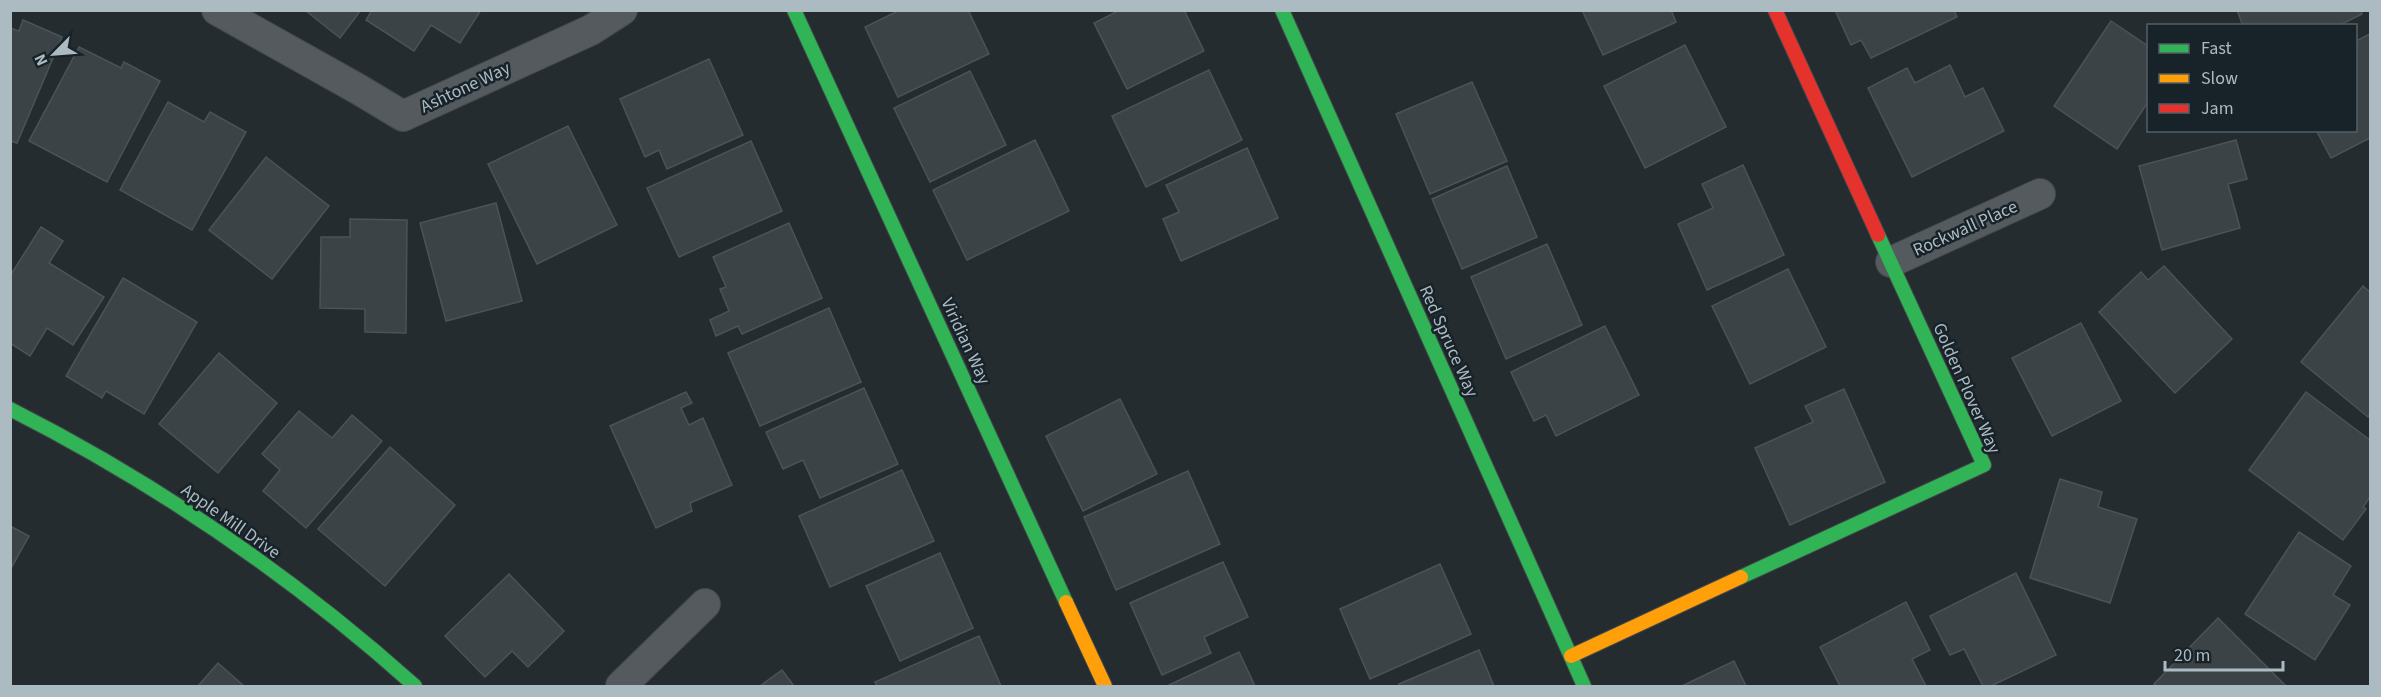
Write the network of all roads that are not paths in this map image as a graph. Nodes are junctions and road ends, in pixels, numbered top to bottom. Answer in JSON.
{"nodes":[{"id":1,"x":217,"y":10,"type":"edge"},
{"id":2,"x":622,"y":10,"type":"edge"},
{"id":3,"x":794,"y":10,"type":"edge"},
{"id":4,"x":1282,"y":10,"type":"edge"},
{"id":5,"x":1775,"y":10,"type":"edge"},
{"id":6,"x":2040,"y":194,"type":"dead end"},
{"id":7,"x":1891,"y":262,"type":"junction"},
{"id":8,"x":10,"y":409,"type":"edge"},
{"id":9,"x":705,"y":604,"type":"dead end"},
{"id":10,"x":1571,"y":656,"type":"junction"},
{"id":11,"x":415,"y":687,"type":"edge"},
{"id":12,"x":621,"y":687,"type":"edge"},
{"id":13,"x":1105,"y":687,"type":"edge"},
{"id":14,"x":1584,"y":687,"type":"edge"}],
"edges":[{"from":1,"to":2,"type":"street","name":"Ashtone Way"},
{"from":3,"to":13,"type":"street","name":"Viridian Way"},
{"from":4,"to":10,"type":"street","name":"Red Spruce Way"},
{"from":5,"to":7,"type":"street","name":"Golden Plover Way"},
{"from":6,"to":7,"type":"street","name":"Rockwall Place"},
{"from":7,"to":10,"type":"street","name":"Golden Plover Way"},
{"from":8,"to":11,"type":"street","name":"Apple Mill Drive"},
{"from":9,"to":12,"type":"street"},
{"from":10,"to":14,"type":"street","name":"Red Spruce Way"}]}
